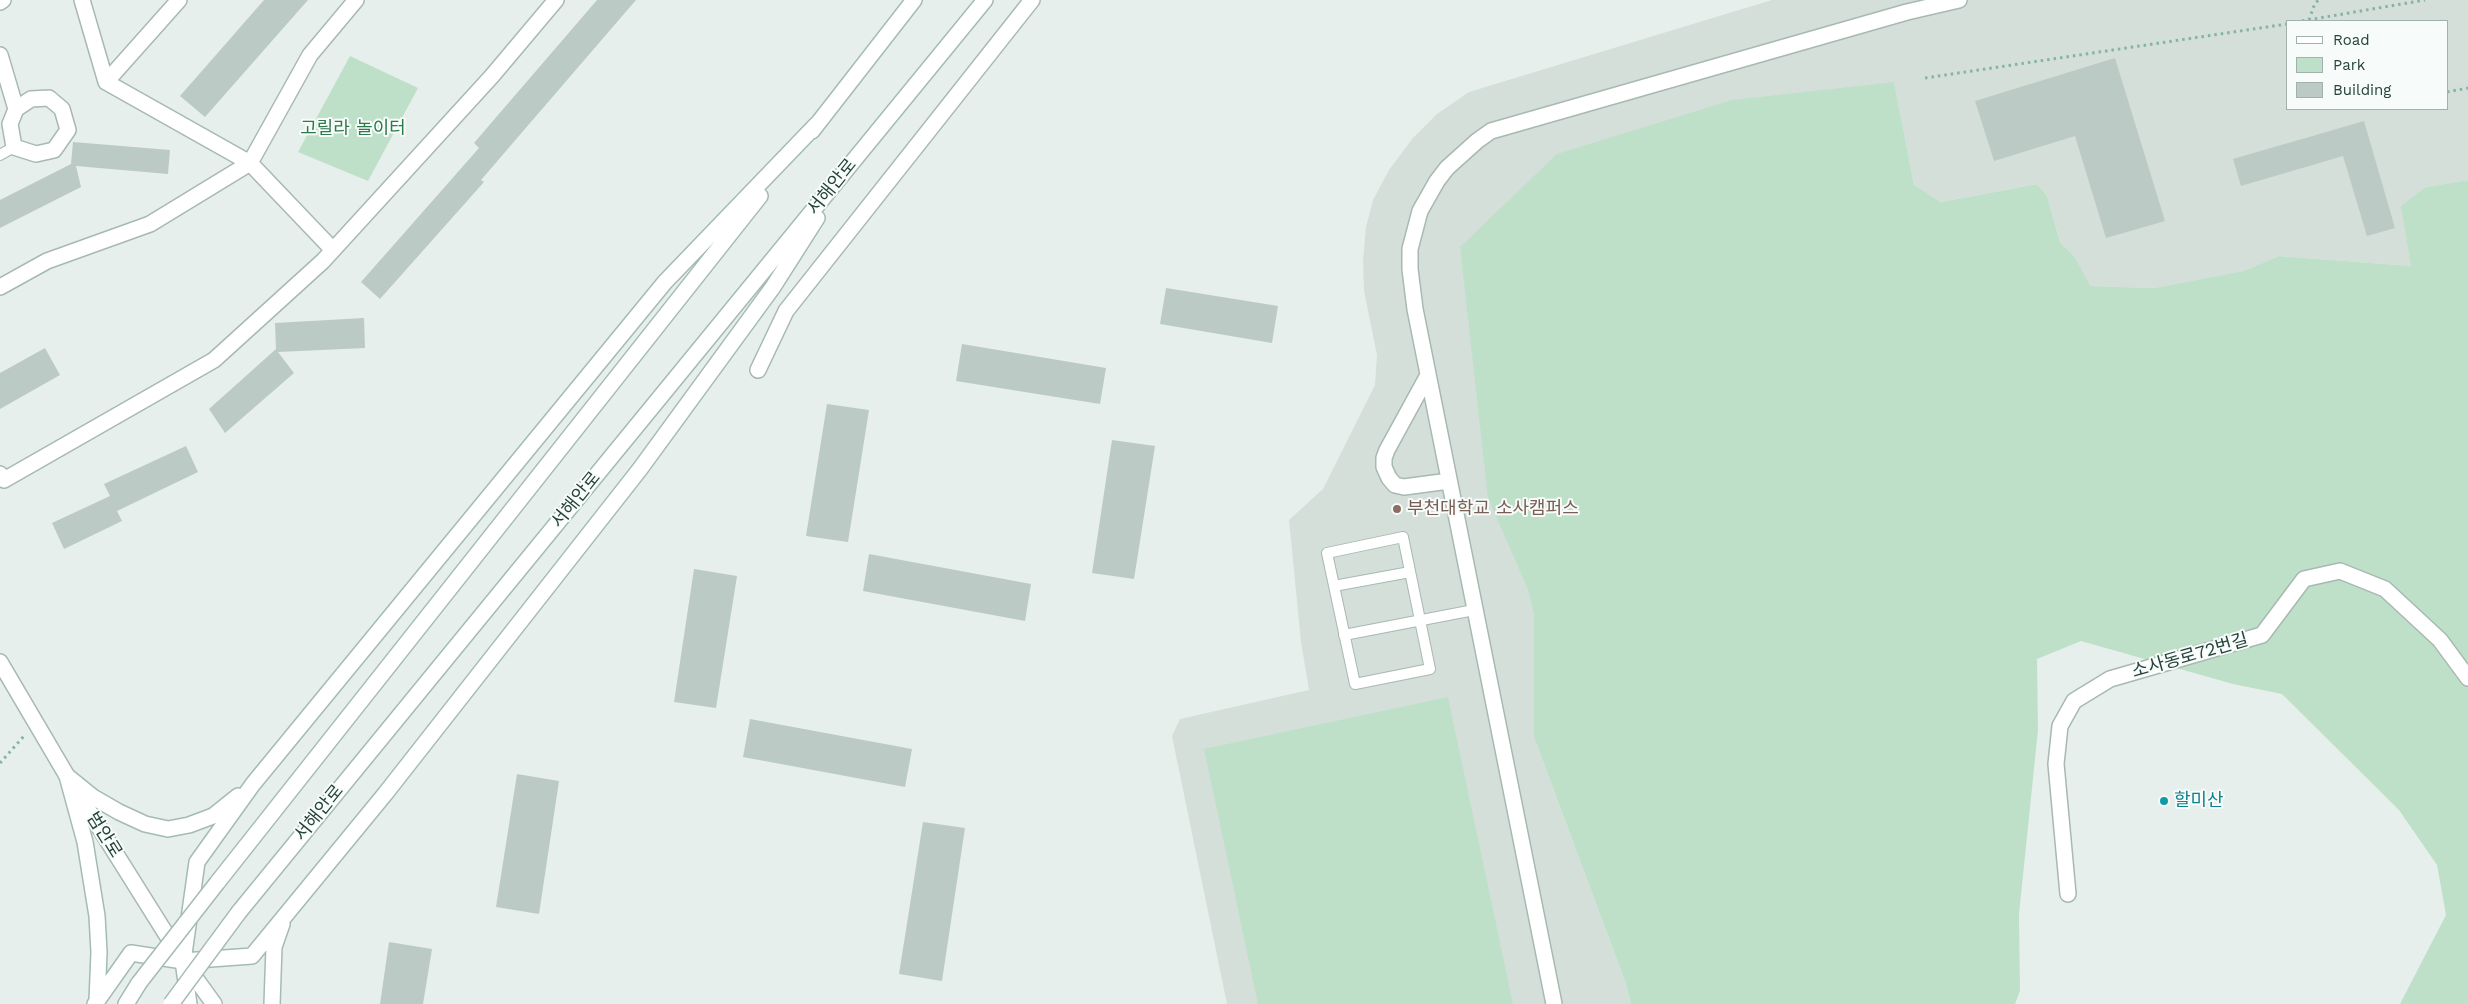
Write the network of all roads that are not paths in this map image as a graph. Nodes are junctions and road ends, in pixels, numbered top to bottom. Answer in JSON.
{"nodes":[{"id":1,"x":3,"y":0,"type":"edge"},
{"id":2,"x":82,"y":0,"type":"edge"},
{"id":3,"x":179,"y":0,"type":"edge"},
{"id":4,"x":356,"y":0,"type":"edge"},
{"id":5,"x":556,"y":0,"type":"edge"},
{"id":6,"x":914,"y":0,"type":"edge"},
{"id":7,"x":985,"y":0,"type":"edge"},
{"id":8,"x":1032,"y":0,"type":"edge"},
{"id":9,"x":1959,"y":0,"type":"edge"},
{"id":10,"x":0,"y":2,"type":"edge"},
{"id":11,"x":0,"y":55,"type":"edge"},
{"id":12,"x":106,"y":82,"type":"junction"},
{"id":13,"x":16,"y":109,"type":"junction"},
{"id":14,"x":817,"y":124,"type":"junction"},
{"id":15,"x":14,"y":147,"type":"junction"},
{"id":16,"x":0,"y":155,"type":"edge"},
{"id":17,"x":857,"y":156,"type":"junction"},
{"id":18,"x":250,"y":163,"type":"junction"},
{"id":19,"x":332,"y":250,"type":"junction"},
{"id":20,"x":0,"y":287,"type":"edge"},
{"id":21,"x":758,"y":370,"type":"dead end"},
{"id":22,"x":1428,"y":375,"type":"junction"},
{"id":23,"x":0,"y":474,"type":"edge"},
{"id":24,"x":1449,"y":481,"type":"junction"},
{"id":25,"x":1410,"y":572,"type":"junction"},
{"id":26,"x":1334,"y":586,"type":"junction"},
{"id":27,"x":1474,"y":610,"type":"junction"},
{"id":28,"x":1420,"y":620,"type":"junction"},
{"id":29,"x":1344,"y":635,"type":"junction"},
{"id":30,"x":0,"y":662,"type":"edge"},
{"id":31,"x":2468,"y":678,"type":"edge"},
{"id":32,"x":68,"y":776,"type":"junction"},
{"id":33,"x":253,"y":784,"type":"junction"},
{"id":34,"x":2068,"y":894,"type":"dead end"},
{"id":35,"x":284,"y":916,"type":"junction"},
{"id":36,"x":183,"y":961,"type":"junction"},
{"id":37,"x":96,"y":1003,"type":"edge"},
{"id":38,"x":126,"y":1004,"type":"edge"},
{"id":39,"x":171,"y":1004,"type":"edge"},
{"id":40,"x":189,"y":1004,"type":"edge"},
{"id":41,"x":214,"y":1004,"type":"edge"},
{"id":42,"x":272,"y":1004,"type":"edge"},
{"id":43,"x":1554,"y":1004,"type":"edge"}],
"edges":[{"from":1,"to":10,"type":"main road"},
{"from":2,"to":12,"type":"main road"},
{"from":3,"to":12,"type":"main road"},
{"from":4,"to":18,"type":"main road"},
{"from":5,"to":19,"type":"main road"},
{"from":6,"to":14,"type":"main road","name":"서해안로"},
{"from":7,"to":17,"type":"main road","name":"서해안로"},
{"from":8,"to":21,"type":"main road"},
{"from":9,"to":22,"type":"main road"},
{"from":11,"to":13,"type":"main road"},
{"from":12,"to":18,"type":"main road"},
{"from":13,"to":15,"type":"main road"},
{"from":13,"to":15,"type":"main road"},
{"from":14,"to":33,"type":"main road"},
{"from":14,"to":38,"type":"main road","name":"서해안로","bridge":true},
{"from":15,"to":16,"type":"lane"},
{"from":17,"to":35,"type":"main road"},
{"from":17,"to":39,"type":"main road","name":"서해안로","bridge":true},
{"from":18,"to":19,"type":"main road"},
{"from":18,"to":20,"type":"main road"},
{"from":19,"to":23,"type":"main road"},
{"from":22,"to":24,"type":"main road"},
{"from":22,"to":24,"type":"main road"},
{"from":24,"to":27,"type":"main road"},
{"from":25,"to":26,"type":"lane"},
{"from":25,"to":26,"type":"lane"},
{"from":25,"to":28,"type":"lane"},
{"from":26,"to":29,"type":"lane"},
{"from":27,"to":28,"type":"lane"},
{"from":27,"to":43,"type":"main road"},
{"from":28,"to":29,"type":"lane"},
{"from":28,"to":29,"type":"lane"},
{"from":30,"to":32,"type":"main road","name":"범안로"},
{"from":31,"to":34,"type":"main road","name":"소사동로72번길"},
{"from":32,"to":33,"type":"main road"},
{"from":32,"to":36,"type":"main road","name":"범안로"},
{"from":32,"to":37,"type":"main road"},
{"from":33,"to":36,"type":"main road"},
{"from":35,"to":36,"type":"main road"},
{"from":35,"to":42,"type":"main road"},
{"from":36,"to":37,"type":"main road"},
{"from":36,"to":40,"type":"main road"},
{"from":36,"to":41,"type":"main road","name":"범안로"}]}
